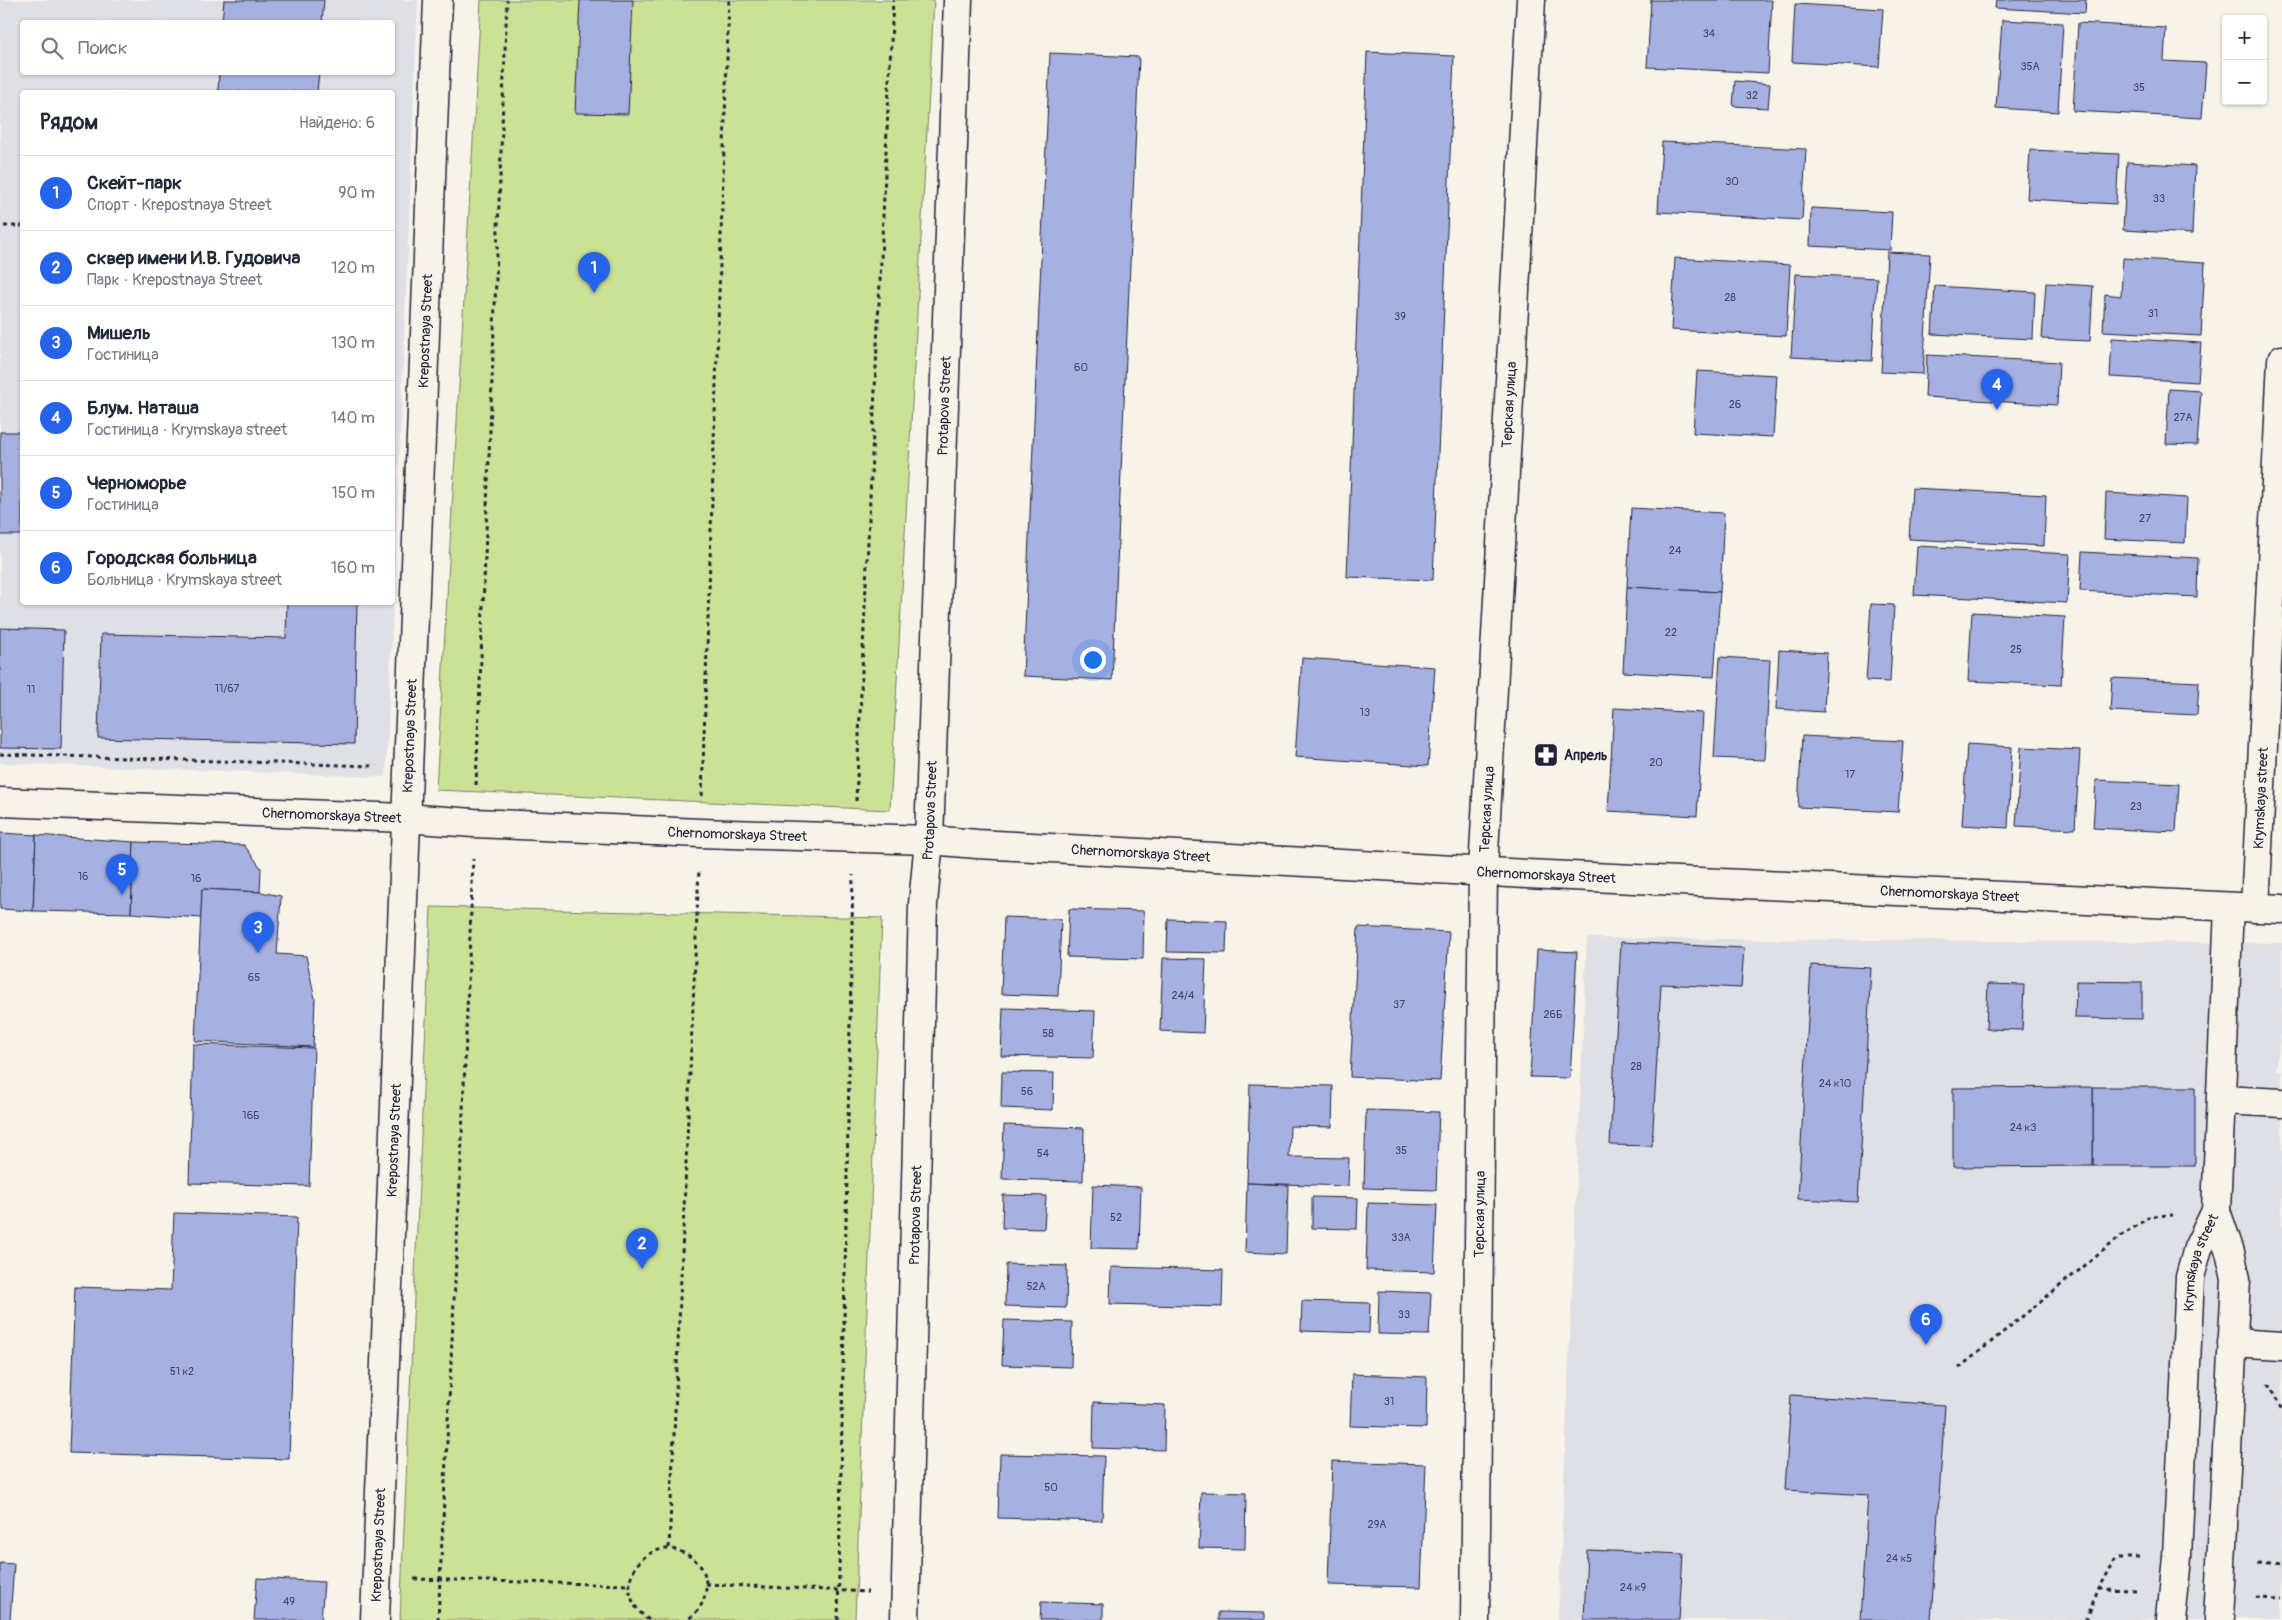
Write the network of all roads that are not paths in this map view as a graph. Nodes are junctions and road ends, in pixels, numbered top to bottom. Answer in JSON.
{"nodes":[{"id":1,"x":438,"y":0,"type":"edge"},
{"id":2,"x":958,"y":0,"type":"edge"},
{"id":3,"x":1531,"y":0,"type":"edge"},
{"id":4,"x":2282,"y":360,"type":"edge"},
{"id":5,"x":0,"y":802,"type":"edge"},
{"id":6,"x":405,"y":818,"type":"junction"},
{"id":7,"x":929,"y":840,"type":"junction"},
{"id":8,"x":1483,"y":872,"type":"junction"},
{"id":9,"x":2242,"y":907,"type":"junction"},
{"id":10,"x":2282,"y":909,"type":"edge"},
{"id":11,"x":2222,"y":1100,"type":"junction"},
{"id":12,"x":2282,"y":1103,"type":"edge"},
{"id":13,"x":2216,"y":1211,"type":"junction"},
{"id":14,"x":2232,"y":1342,"type":"junction"},
{"id":15,"x":2282,"y":1346,"type":"edge"},
{"id":16,"x":375,"y":1620,"type":"edge"},
{"id":17,"x":905,"y":1620,"type":"edge"},
{"id":18,"x":1475,"y":1620,"type":"edge"},
{"id":19,"x":2171,"y":1620,"type":"edge"},
{"id":20,"x":2218,"y":1620,"type":"edge"}],
"edges":[{"from":1,"to":6,"type":"street","name":"Krepostnaya Street"},
{"from":2,"to":7,"type":"street","name":"Protapova Street"},
{"from":3,"to":8,"type":"street","name":"Терская улица"},
{"from":4,"to":9,"type":"street","name":"Krymskaya street"},
{"from":5,"to":6,"type":"street","name":"Chernomorskaya Street"},
{"from":6,"to":7,"type":"street","name":"Chernomorskaya Street"},
{"from":6,"to":16,"type":"street","name":"Krepostnaya Street"},
{"from":7,"to":8,"type":"street","name":"Chernomorskaya Street"},
{"from":7,"to":17,"type":"street","name":"Protapova Street"},
{"from":8,"to":9,"type":"street","name":"Chernomorskaya Street"},
{"from":8,"to":18,"type":"street","name":"Терская улица"},
{"from":9,"to":10,"type":"street","name":"Chernomorskaya Street"},
{"from":9,"to":11,"type":"street","name":"Krymskaya street"},
{"from":11,"to":12,"type":"street"},
{"from":11,"to":13,"type":"street","name":"Krymskaya street"},
{"from":13,"to":14,"type":"street"},
{"from":13,"to":19,"type":"street","name":"Krymskaya street"},
{"from":14,"to":15,"type":"street"},
{"from":14,"to":20,"type":"street"}]}
